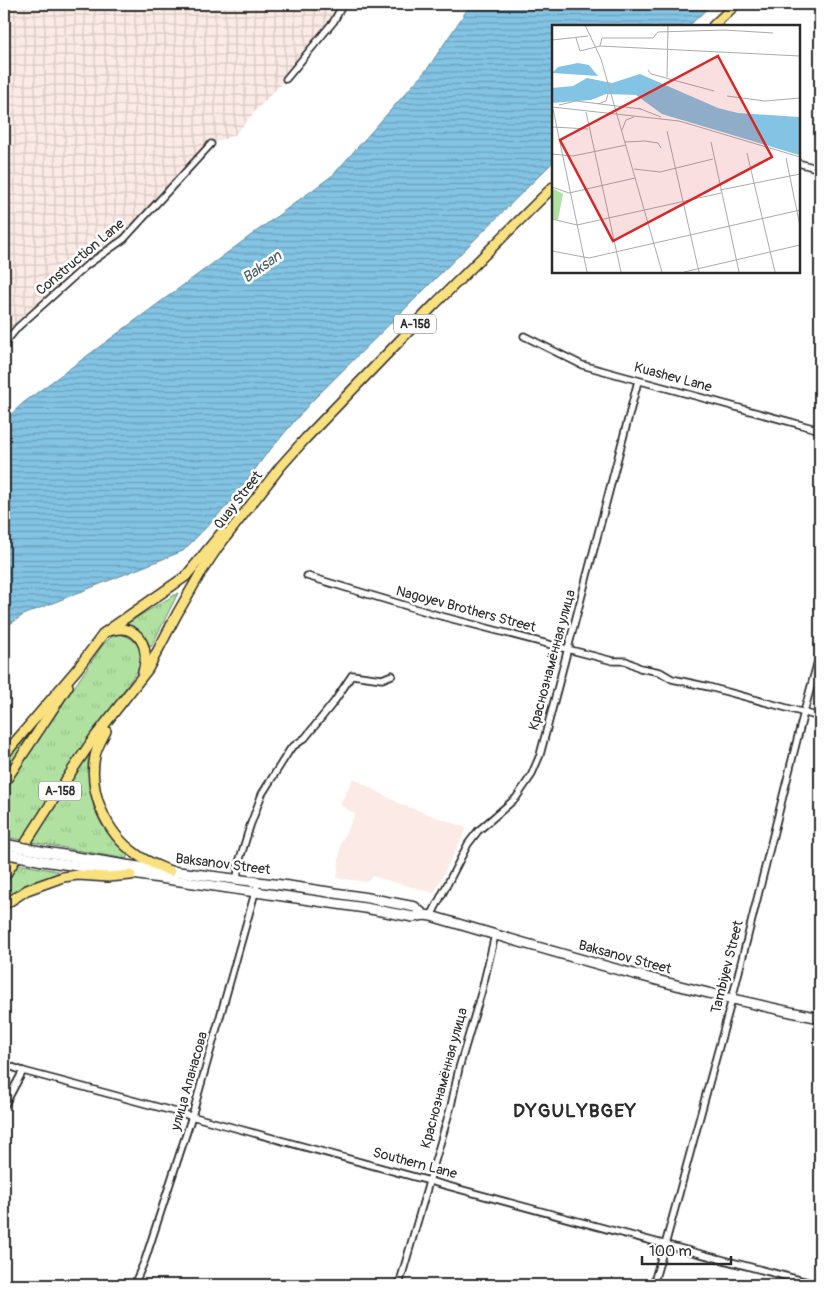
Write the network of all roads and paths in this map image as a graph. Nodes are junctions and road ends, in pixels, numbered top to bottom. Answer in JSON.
{"nodes":[{"id":1,"x":344,"y":4,"type":"edge"},
{"id":2,"x":736,"y":4,"type":"edge"},
{"id":3,"x":714,"y":25,"type":"edge"},
{"id":4,"x":286,"y":79,"type":"dead end"},
{"id":5,"x":211,"y":144,"type":"dead end"},
{"id":6,"x":799,"y":163,"type":"edge"},
{"id":7,"x":820,"y":169,"type":"edge"},
{"id":8,"x":552,"y":188,"type":"edge"},
{"id":9,"x":524,"y":336,"type":"dead end"},
{"id":10,"x":4,"y":344,"type":"edge"},
{"id":11,"x":638,"y":381,"type":"junction"},
{"id":12,"x":820,"y":430,"type":"edge"},
{"id":13,"x":281,"y":466,"type":"junction"},
{"id":14,"x":307,"y":576,"type":"dead end"},
{"id":15,"x":104,"y":633,"type":"junction"},
{"id":16,"x":568,"y":649,"type":"junction"},
{"id":17,"x":820,"y":653,"type":"edge"},
{"id":18,"x":78,"y":668,"type":"junction"},
{"id":19,"x":392,"y":676,"type":"dead end"},
{"id":20,"x":140,"y":679,"type":"junction"},
{"id":21,"x":119,"y":708,"type":"junction"},
{"id":22,"x":804,"y":712,"type":"junction"},
{"id":23,"x":820,"y":717,"type":"edge"},
{"id":24,"x":4,"y":755,"type":"edge"},
{"id":25,"x":4,"y":783,"type":"edge"},
{"id":26,"x":4,"y":844,"type":"edge"},
{"id":27,"x":4,"y":853,"type":"edge"},
{"id":28,"x":44,"y":857,"type":"junction"},
{"id":29,"x":170,"y":871,"type":"junction"},
{"id":30,"x":131,"y":875,"type":"junction"},
{"id":31,"x":4,"y":877,"type":"edge"},
{"id":32,"x":237,"y":879,"type":"junction"},
{"id":33,"x":258,"y":882,"type":"junction"},
{"id":34,"x":256,"y":893,"type":"junction"},
{"id":35,"x":4,"y":905,"type":"edge"},
{"id":36,"x":428,"y":916,"type":"junction"},
{"id":37,"x":495,"y":935,"type":"junction"},
{"id":38,"x":732,"y":999,"type":"junction"},
{"id":39,"x":820,"y":1018,"type":"edge"},
{"id":40,"x":4,"y":1064,"type":"edge"},
{"id":41,"x":23,"y":1071,"type":"junction"},
{"id":42,"x":4,"y":1106,"type":"edge"},
{"id":43,"x":192,"y":1116,"type":"junction"},
{"id":44,"x":428,"y":1180,"type":"junction"},
{"id":45,"x":665,"y":1246,"type":"junction"},
{"id":46,"x":134,"y":1285,"type":"edge"},
{"id":47,"x":399,"y":1285,"type":"edge"},
{"id":48,"x":652,"y":1285,"type":"edge"},
{"id":49,"x":820,"y":1285,"type":"edge"}],
"edges":[{"from":1,"to":4,"type":"street"},
{"from":2,"to":3,"type":"main road"},
{"from":5,"to":10,"type":"street","name":"Construction Lane"},
{"from":6,"to":7,"type":"street"},
{"from":8,"to":13,"type":"main road","name":"Quay Street","number":"А-158"},
{"from":9,"to":11,"type":"street","name":"Kuashev Lane"},
{"from":11,"to":12,"type":"street","name":"Kuashev Lane"},
{"from":11,"to":16,"type":"street","name":"Краснознамённая улица"},
{"from":13,"to":15,"type":"main road","number":"А-158"},
{"from":13,"to":20,"type":"main road","name":"Quay Street","number":"А-158"},
{"from":14,"to":16,"type":"street","name":"Nagoyev Brothers Street"},
{"from":15,"to":18,"type":"main road","number":"А-158"},
{"from":15,"to":20,"type":"main road"},
{"from":16,"to":22,"type":"street","name":"Nagoyev Brothers Street"},
{"from":16,"to":36,"type":"street","name":"Краснознамённая улица"},
{"from":17,"to":22,"type":"street","name":"Tambiyev Street"},
{"from":18,"to":24,"type":"main road"},
{"from":18,"to":25,"type":"main road","number":"А-158"},
{"from":19,"to":32,"type":"street"},
{"from":20,"to":21,"type":"main road","name":"Quay Street","number":"А-158"},
{"from":21,"to":29,"type":"main road"},
{"from":21,"to":31,"type":"main road","name":"Quay Street","number":"А-158"},
{"from":22,"to":23,"type":"street","name":"Nagoyev Brothers Street"},
{"from":22,"to":38,"type":"street","name":"Tambiyev Street"},
{"from":26,"to":28,"type":"main road","bridge":true},
{"from":27,"to":28,"type":"main road","bridge":true},
{"from":28,"to":29,"type":"main road","name":"Baksanov Street"},
{"from":28,"to":30,"type":"main road","name":"Baksanov Street"},
{"from":29,"to":32,"type":"main road","name":"Baksanov Street"},
{"from":30,"to":34,"type":"main road","name":"Baksanov Street"},
{"from":30,"to":35,"type":"main road"},
{"from":32,"to":33,"type":"main road","name":"Baksanov Street"},
{"from":33,"to":34,"type":"street","name":"улица Апанасова"},
{"from":33,"to":36,"type":"main road","name":"Baksanov Street"},
{"from":34,"to":36,"type":"main road","name":"Baksanov Street"},
{"from":34,"to":43,"type":"street","name":"улица Апанасова"},
{"from":36,"to":37,"type":"main road","name":"Baksanov Street"},
{"from":37,"to":38,"type":"main road","name":"Baksanov Street"},
{"from":37,"to":44,"type":"street","name":"Краснознамённая улица"},
{"from":38,"to":39,"type":"main road","name":"Baksanov Street"},
{"from":38,"to":45,"type":"street","name":"Tambiyev Street"},
{"from":40,"to":41,"type":"street","name":"Southern Lane"},
{"from":41,"to":42,"type":"street"},
{"from":41,"to":43,"type":"street","name":"Southern Lane"},
{"from":43,"to":44,"type":"street","name":"Southern Lane"},
{"from":43,"to":46,"type":"street","name":"улица Апанасова"},
{"from":44,"to":45,"type":"street","name":"Southern Lane"},
{"from":44,"to":47,"type":"street","name":"Краснознамённая улица"},
{"from":45,"to":48,"type":"street","name":"Tambiyev Street"},
{"from":45,"to":49,"type":"street","name":"Southern Lane"}]}
